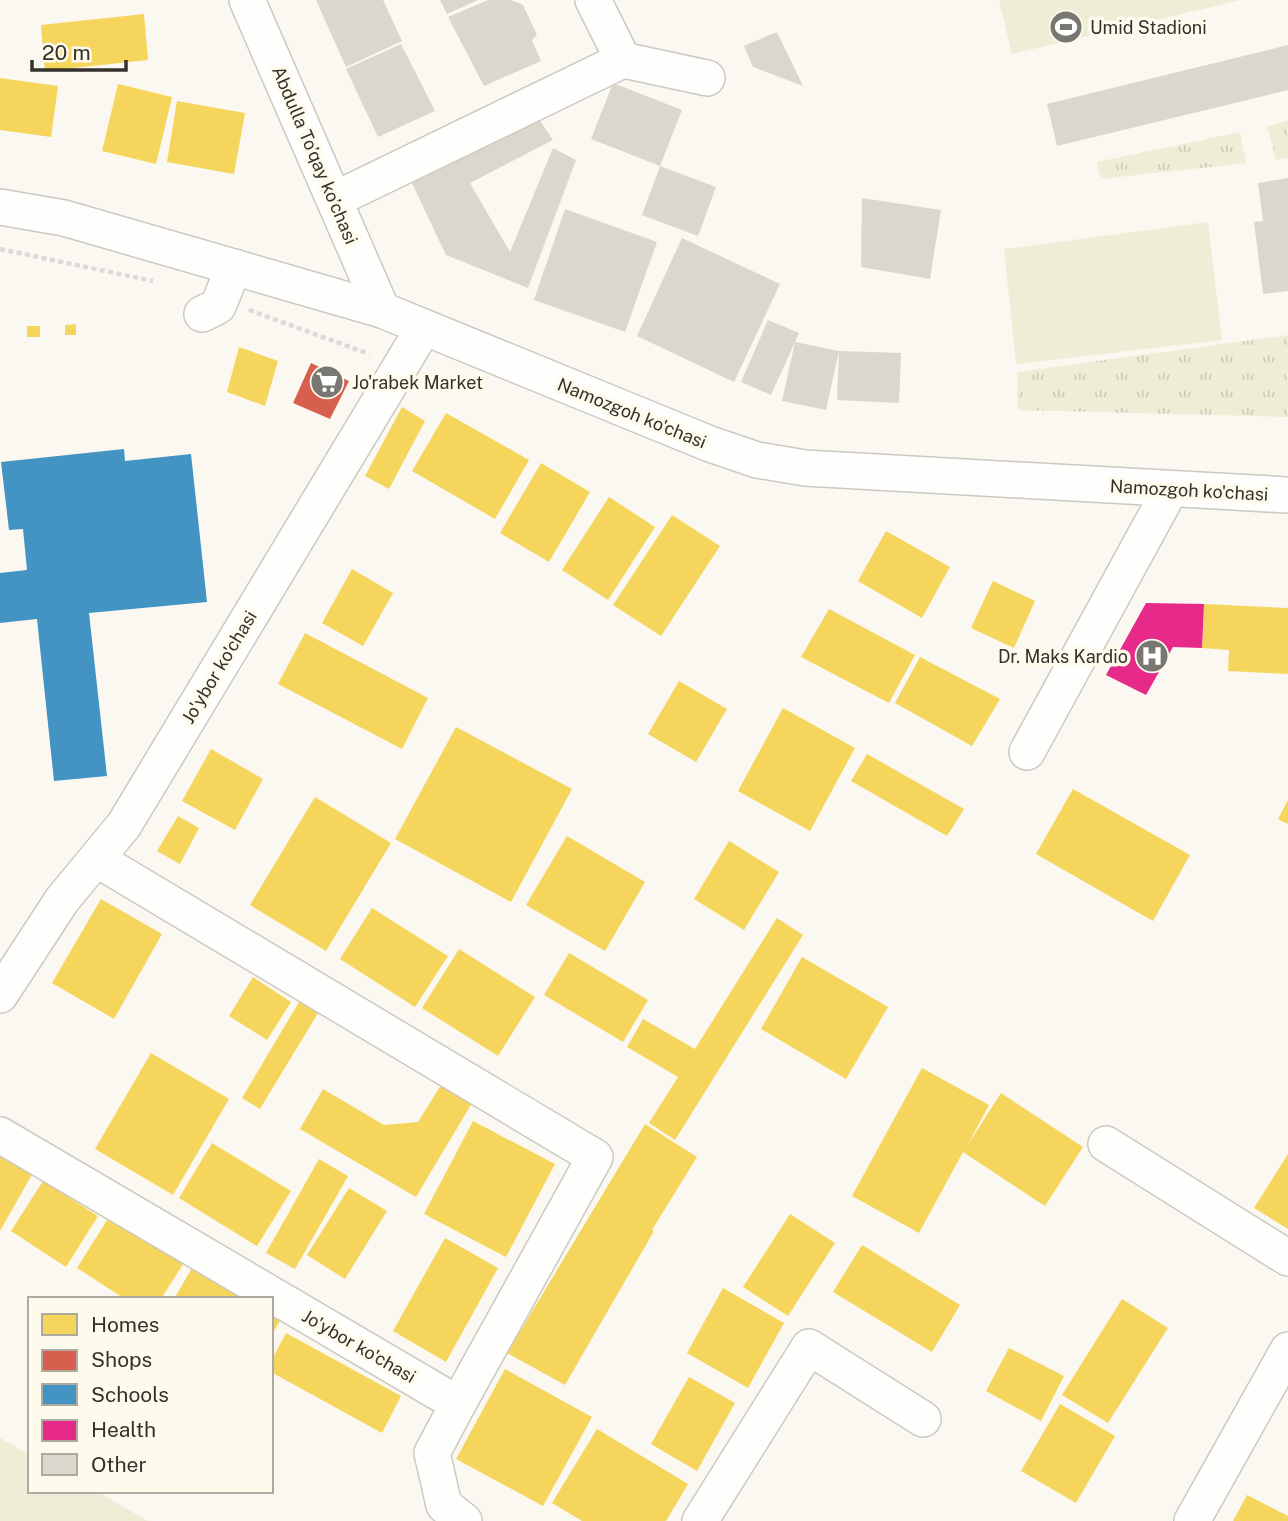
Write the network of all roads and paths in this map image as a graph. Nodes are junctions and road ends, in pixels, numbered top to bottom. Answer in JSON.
{"nodes":[{"id":1,"x":247,"y":0,"type":"edge"},
{"id":2,"x":593,"y":0,"type":"edge"},
{"id":3,"x":623,"y":60,"type":"junction"},
{"id":4,"x":707,"y":78,"type":"dead end"},
{"id":5,"x":336,"y":199,"type":"junction"},
{"id":6,"x":0,"y":207,"type":"edge"},
{"id":7,"x":0,"y":249,"type":"edge"},
{"id":8,"x":234,"y":267,"type":"junction"},
{"id":9,"x":156,"y":282,"type":"dead end"},
{"id":10,"x":247,"y":309,"type":"dead end"},
{"id":11,"x":382,"y":310,"type":"junction"},
{"id":12,"x":202,"y":314,"type":"dead end"},
{"id":13,"x":424,"y":329,"type":"junction"},
{"id":14,"x":374,"y":356,"type":"dead end"},
{"id":15,"x":1170,"y":490,"type":"junction"},
{"id":16,"x":1288,"y":495,"type":"edge"},
{"id":17,"x":1027,"y":752,"type":"dead end"},
{"id":18,"x":98,"y":860,"type":"junction"},
{"id":19,"x":0,"y":995,"type":"edge"},
{"id":20,"x":0,"y":1135,"type":"edge"},
{"id":21,"x":1106,"y":1144,"type":"dead end"},
{"id":22,"x":1288,"y":1258,"type":"edge"},
{"id":23,"x":1288,"y":1350,"type":"edge"},
{"id":24,"x":458,"y":1404,"type":"junction"},
{"id":25,"x":923,"y":1419,"type":"dead end"},
{"id":26,"x":464,"y":1521,"type":"edge"},
{"id":27,"x":700,"y":1521,"type":"edge"},
{"id":28,"x":1192,"y":1521,"type":"edge"}],
"edges":[{"from":1,"to":5,"type":"street","name":"Abdulla To’qay ko’chasi"},
{"from":2,"to":3,"type":"street"},
{"from":3,"to":4,"type":"street"},
{"from":3,"to":5,"type":"street"},
{"from":5,"to":11,"type":"street","name":"Abdulla To’qay ko’chasi"},
{"from":6,"to":8,"type":"street","name":"Namozgoh ko'chasi"},
{"from":7,"to":9,"type":"path"},
{"from":8,"to":11,"type":"street","name":"Namozgoh ko'chasi"},
{"from":8,"to":12,"type":"street"},
{"from":10,"to":14,"type":"path"},
{"from":11,"to":13,"type":"street","name":"Namozgoh ko'chasi"},
{"from":13,"to":15,"type":"street","name":"Namozgoh ko'chasi"},
{"from":13,"to":18,"type":"street","name":"Jo'ybor ko'chasi"},
{"from":15,"to":16,"type":"street","name":"Namozgoh ko'chasi"},
{"from":15,"to":17,"type":"street"},
{"from":18,"to":19,"type":"street","name":"Jo'ybor ko'chasi"},
{"from":18,"to":24,"type":"street"},
{"from":20,"to":24,"type":"street","name":"Jo'ybor ko'chasi"},
{"from":21,"to":22,"type":"street"},
{"from":23,"to":28,"type":"street"},
{"from":24,"to":26,"type":"street"},
{"from":25,"to":27,"type":"street"}]}
